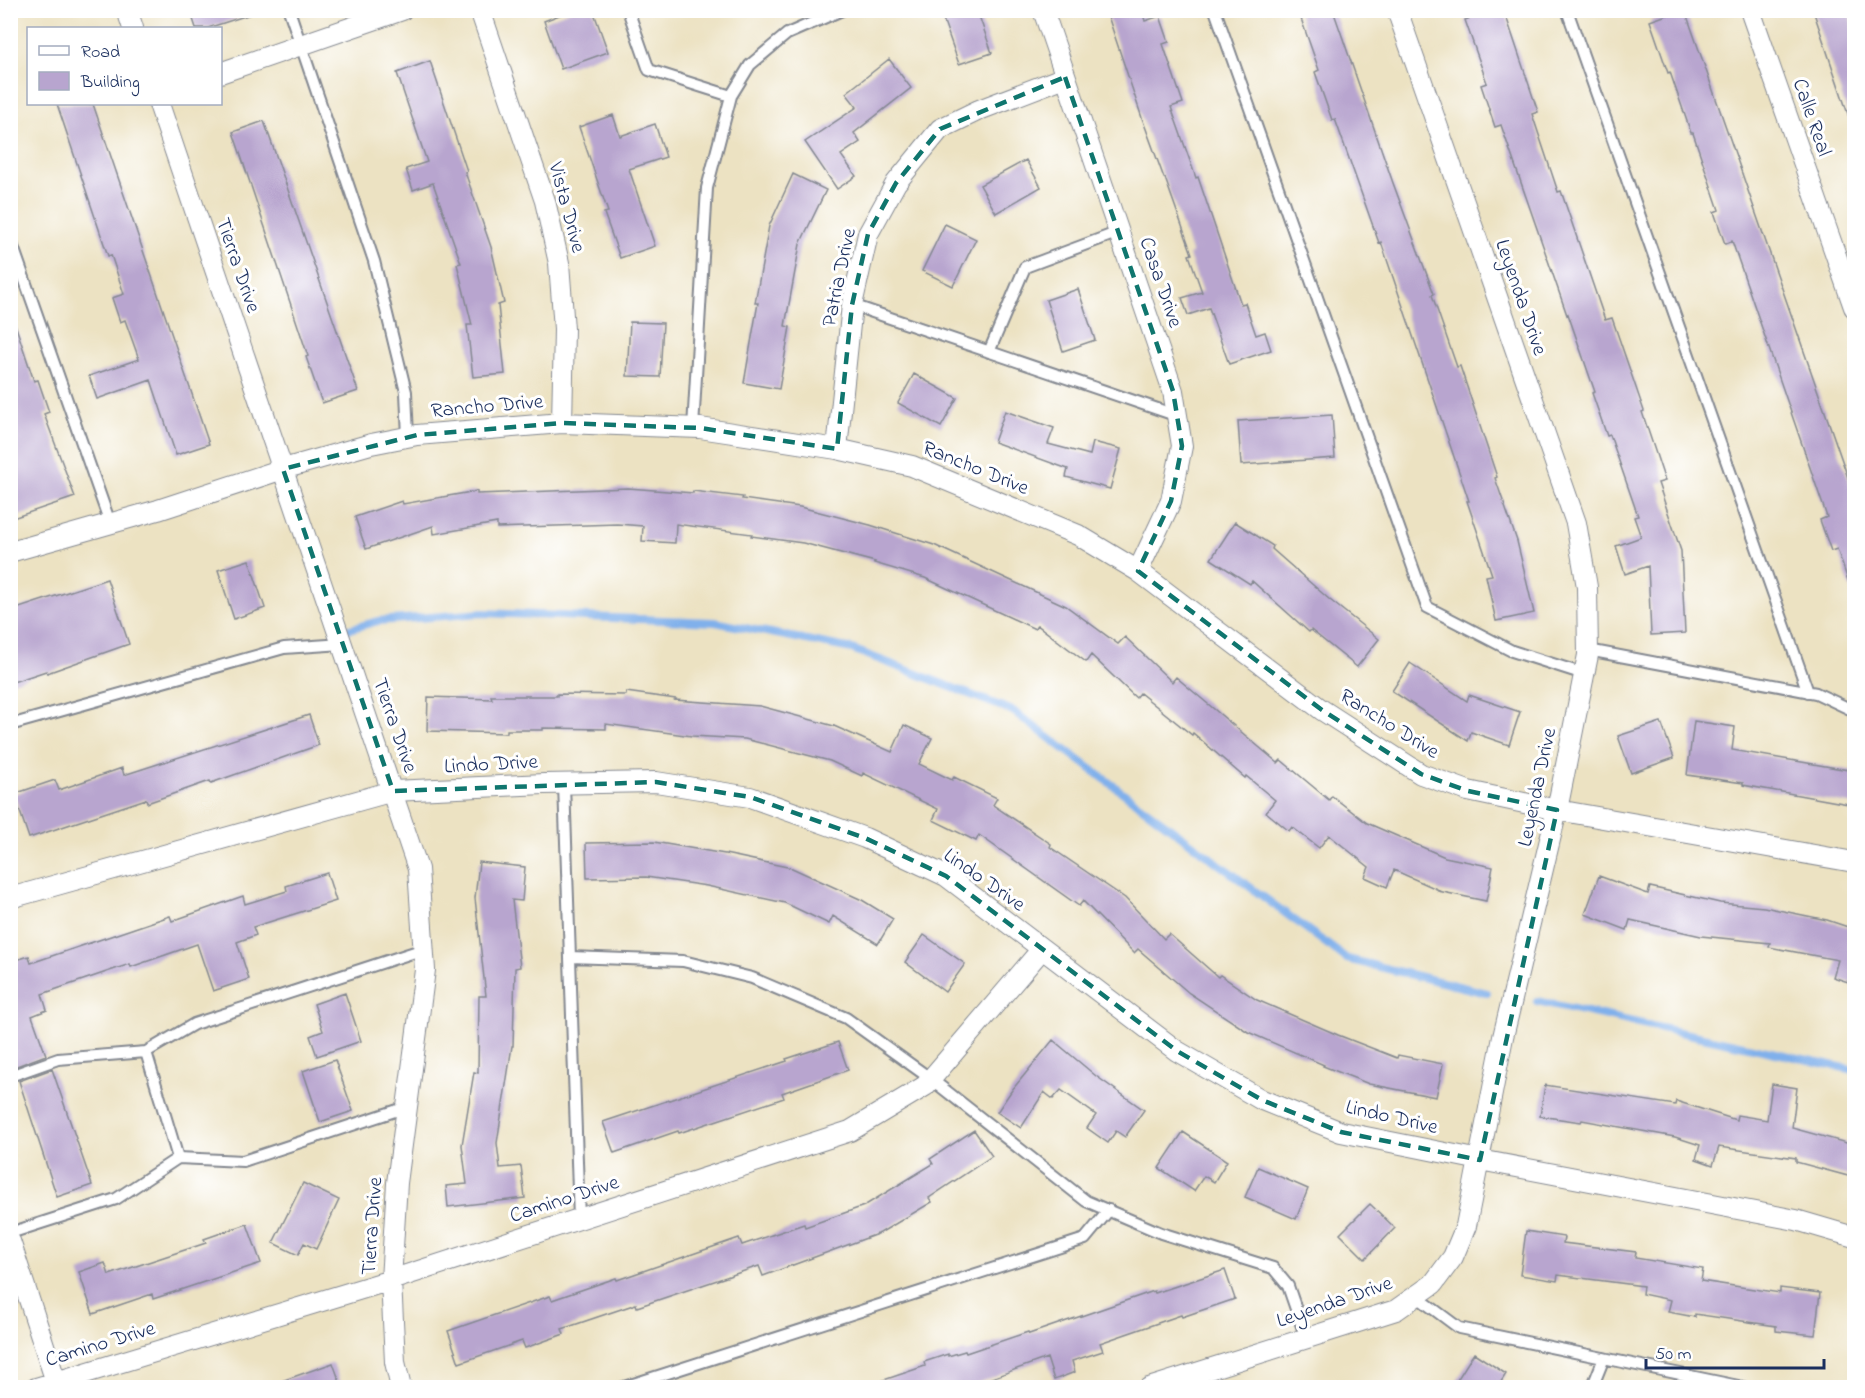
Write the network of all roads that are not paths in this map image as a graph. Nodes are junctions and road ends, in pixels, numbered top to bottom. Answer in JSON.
{"nodes":[{"id":1,"x":127,"y":10,"type":"edge"},
{"id":2,"x":289,"y":10,"type":"edge"},
{"id":3,"x":402,"y":10,"type":"edge"},
{"id":4,"x":480,"y":10,"type":"edge"},
{"id":5,"x":628,"y":10,"type":"edge"},
{"id":6,"x":842,"y":10,"type":"edge"},
{"id":7,"x":1043,"y":10,"type":"edge"},
{"id":8,"x":1215,"y":10,"type":"edge"},
{"id":9,"x":1397,"y":10,"type":"edge"},
{"id":10,"x":1567,"y":10,"type":"edge"},
{"id":11,"x":1750,"y":10,"type":"edge"},
{"id":12,"x":133,"y":27,"type":"edge"},
{"id":13,"x":301,"y":46,"type":"junction"},
{"id":14,"x":222,"y":73,"type":"edge"},
{"id":15,"x":1065,"y":76,"type":"junction"},
{"id":16,"x":731,"y":96,"type":"junction"},
{"id":17,"x":159,"y":105,"type":"edge"},
{"id":18,"x":1119,"y":232,"type":"junction"},
{"id":19,"x":10,"y":238,"type":"edge"},
{"id":20,"x":852,"y":305,"type":"junction"},
{"id":21,"x":1854,"y":307,"type":"edge"},
{"id":22,"x":989,"y":352,"type":"junction"},
{"id":23,"x":1178,"y":417,"type":"junction"},
{"id":24,"x":562,"y":423,"type":"junction"},
{"id":25,"x":693,"y":428,"type":"junction"},
{"id":26,"x":408,"y":437,"type":"junction"},
{"id":27,"x":837,"y":449,"type":"junction"},
{"id":28,"x":283,"y":470,"type":"junction"},
{"id":29,"x":110,"y":523,"type":"junction"},
{"id":30,"x":10,"y":552,"type":"edge"},
{"id":31,"x":1138,"y":571,"type":"junction"},
{"id":32,"x":343,"y":644,"type":"junction"},
{"id":33,"x":1588,"y":650,"type":"junction"},
{"id":34,"x":1584,"y":674,"type":"junction"},
{"id":35,"x":1808,"y":692,"type":"junction"},
{"id":36,"x":1854,"y":711,"type":"edge"},
{"id":37,"x":10,"y":725,"type":"edge"},
{"id":38,"x":564,"y":784,"type":"junction"},
{"id":39,"x":393,"y":791,"type":"junction"},
{"id":40,"x":1557,"y":810,"type":"junction"},
{"id":41,"x":1854,"y":862,"type":"edge"},
{"id":42,"x":10,"y":898,"type":"edge"},
{"id":43,"x":424,"y":949,"type":"junction"},
{"id":44,"x":1042,"y":949,"type":"junction"},
{"id":45,"x":570,"y":957,"type":"junction"},
{"id":46,"x":146,"y":1052,"type":"junction"},
{"id":47,"x":10,"y":1076,"type":"edge"},
{"id":48,"x":931,"y":1079,"type":"junction"},
{"id":49,"x":407,"y":1107,"type":"junction"},
{"id":50,"x":178,"y":1158,"type":"junction"},
{"id":51,"x":1480,"y":1160,"type":"junction"},
{"id":52,"x":1109,"y":1210,"type":"junction"},
{"id":53,"x":579,"y":1219,"type":"junction"},
{"id":54,"x":10,"y":1233,"type":"edge"},
{"id":55,"x":1854,"y":1237,"type":"edge"},
{"id":56,"x":10,"y":1241,"type":"edge"},
{"id":57,"x":391,"y":1280,"type":"junction"},
{"id":58,"x":1416,"y":1296,"type":"junction"},
{"id":59,"x":1306,"y":1338,"type":"junction"},
{"id":60,"x":1604,"y":1358,"type":"junction"},
{"id":61,"x":56,"y":1382,"type":"junction"},
{"id":62,"x":36,"y":1388,"type":"edge"},
{"id":63,"x":401,"y":1388,"type":"edge"},
{"id":64,"x":621,"y":1388,"type":"edge"},
{"id":65,"x":1149,"y":1388,"type":"edge"},
{"id":66,"x":1592,"y":1388,"type":"edge"},
{"id":67,"x":1748,"y":1388,"type":"edge"}],
"edges":[{"from":1,"to":12,"type":"street"},
{"from":2,"to":13,"type":"lane"},
{"from":3,"to":13,"type":"street"},
{"from":4,"to":24,"type":"street","name":"Vista Drive"},
{"from":5,"to":16,"type":"lane"},
{"from":6,"to":16,"type":"lane"},
{"from":7,"to":15,"type":"street","name":"Casa Drive"},
{"from":8,"to":34,"type":"lane"},
{"from":9,"to":33,"type":"street","name":"Leyenda Drive"},
{"from":10,"to":35,"type":"lane"},
{"from":11,"to":21,"type":"street","name":"Calle Real"},
{"from":13,"to":14,"type":"street"},
{"from":13,"to":26,"type":"lane"},
{"from":15,"to":18,"type":"street","name":"Casa Drive"},
{"from":15,"to":20,"type":"street","name":"Patria Drive"},
{"from":16,"to":25,"type":"lane"},
{"from":17,"to":28,"type":"street","name":"Tierra Drive"},
{"from":18,"to":22,"type":"lane"},
{"from":18,"to":23,"type":"street","name":"Casa Drive"},
{"from":19,"to":29,"type":"lane"},
{"from":20,"to":22,"type":"lane"},
{"from":20,"to":27,"type":"street","name":"Patria Drive"},
{"from":22,"to":23,"type":"lane"},
{"from":23,"to":31,"type":"street","name":"Casa Drive"},
{"from":24,"to":25,"type":"street","name":"Rancho Drive"},
{"from":24,"to":26,"type":"street","name":"Rancho Drive"},
{"from":25,"to":27,"type":"street","name":"Rancho Drive"},
{"from":26,"to":28,"type":"street","name":"Rancho Drive"},
{"from":27,"to":31,"type":"street","name":"Rancho Drive"},
{"from":28,"to":29,"type":"street","name":"Rancho Drive"},
{"from":28,"to":32,"type":"street","name":"Tierra Drive"},
{"from":29,"to":30,"type":"street","name":"Rancho Drive"},
{"from":31,"to":40,"type":"street","name":"Rancho Drive"},
{"from":32,"to":37,"type":"lane"},
{"from":32,"to":39,"type":"street","name":"Tierra Drive"},
{"from":33,"to":34,"type":"street","name":"Leyenda Drive"},
{"from":33,"to":35,"type":"lane"},
{"from":34,"to":40,"type":"street","name":"Leyenda Drive"},
{"from":35,"to":36,"type":"lane"},
{"from":38,"to":39,"type":"street","name":"Lindo Drive"},
{"from":38,"to":44,"type":"street","name":"Lindo Drive"},
{"from":38,"to":45,"type":"lane"},
{"from":39,"to":42,"type":"street","name":"Lindo Drive"},
{"from":39,"to":43,"type":"street","name":"Tierra Drive"},
{"from":40,"to":41,"type":"street","name":"Rancho Drive"},
{"from":40,"to":51,"type":"street","name":"Leyenda Drive"},
{"from":43,"to":46,"type":"lane"},
{"from":43,"to":49,"type":"street","name":"Tierra Drive"},
{"from":44,"to":48,"type":"street","name":"Camino Drive"},
{"from":44,"to":51,"type":"street","name":"Lindo Drive"},
{"from":45,"to":48,"type":"lane"},
{"from":45,"to":53,"type":"lane"},
{"from":46,"to":47,"type":"lane"},
{"from":46,"to":50,"type":"lane"},
{"from":48,"to":52,"type":"lane"},
{"from":48,"to":53,"type":"street","name":"Camino Drive"},
{"from":49,"to":50,"type":"lane"},
{"from":49,"to":57,"type":"street","name":"Tierra Drive"},
{"from":50,"to":54,"type":"lane"},
{"from":51,"to":55,"type":"street","name":"Lindo Drive"},
{"from":51,"to":58,"type":"street","name":"Leyenda Drive"},
{"from":52,"to":59,"type":"lane"},
{"from":52,"to":64,"type":"lane"},
{"from":53,"to":57,"type":"street","name":"Camino Drive"},
{"from":56,"to":61,"type":"street"},
{"from":57,"to":61,"type":"street","name":"Camino Drive"},
{"from":57,"to":63,"type":"street","name":"Tierra Drive"},
{"from":58,"to":59,"type":"street","name":"Leyenda Drive"},
{"from":58,"to":60,"type":"lane"},
{"from":59,"to":65,"type":"street","name":"Leyenda Drive"},
{"from":60,"to":66,"type":"lane"},
{"from":60,"to":67,"type":"lane"},
{"from":61,"to":62,"type":"street","name":"Camino Drive"}]}
